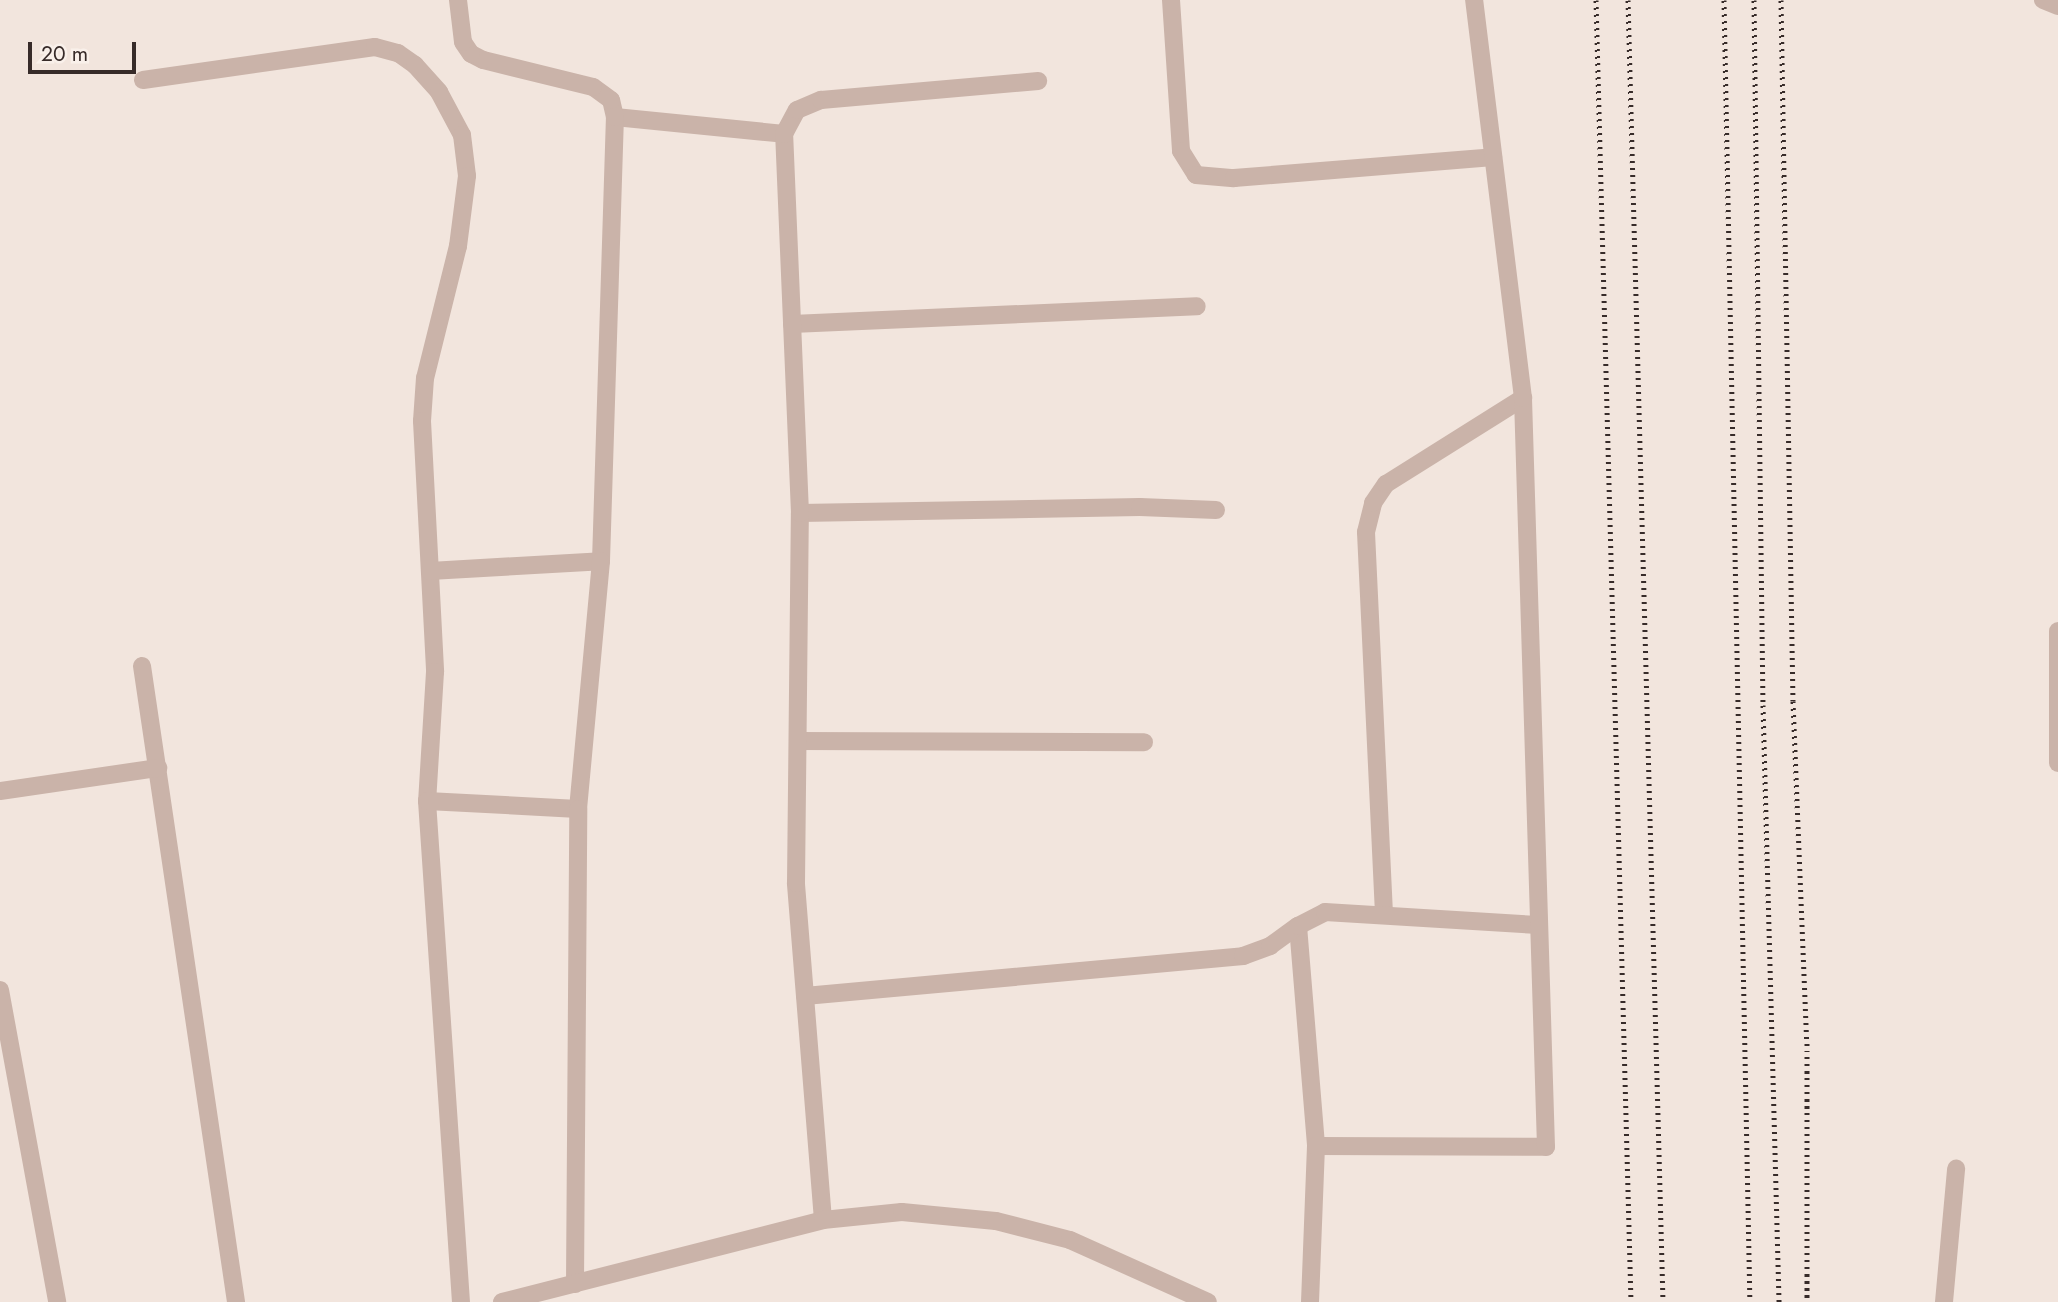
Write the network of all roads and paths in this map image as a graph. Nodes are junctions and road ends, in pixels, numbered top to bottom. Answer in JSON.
{"nodes":[{"id":1,"x":458,"y":0,"type":"edge"},
{"id":2,"x":1171,"y":0,"type":"edge"},
{"id":3,"x":1474,"y":0,"type":"edge"},
{"id":4,"x":2043,"y":0,"type":"edge"},
{"id":5,"x":2058,"y":6,"type":"edge"},
{"id":6,"x":143,"y":80,"type":"dead end"},
{"id":7,"x":1038,"y":81,"type":"dead end"},
{"id":8,"x":615,"y":117,"type":"junction"},
{"id":9,"x":784,"y":134,"type":"junction"},
{"id":10,"x":1493,"y":158,"type":"junction"},
{"id":11,"x":1197,"y":306,"type":"dead end"},
{"id":12,"x":792,"y":324,"type":"junction"},
{"id":13,"x":1523,"y":398,"type":"junction"},
{"id":14,"x":1216,"y":510,"type":"dead end"},
{"id":15,"x":800,"y":513,"type":"junction"},
{"id":16,"x":601,"y":561,"type":"junction"},
{"id":17,"x":430,"y":571,"type":"junction"},
{"id":18,"x":2058,"y":631,"type":"edge"},
{"id":19,"x":142,"y":666,"type":"dead end"},
{"id":20,"x":798,"y":741,"type":"junction"},
{"id":21,"x":1144,"y":742,"type":"dead end"},
{"id":22,"x":2058,"y":763,"type":"edge"},
{"id":23,"x":158,"y":768,"type":"junction"},
{"id":24,"x":0,"y":791,"type":"edge"},
{"id":25,"x":427,"y":801,"type":"junction"},
{"id":26,"x":578,"y":808,"type":"junction"},
{"id":27,"x":1384,"y":914,"type":"junction"},
{"id":28,"x":1539,"y":925,"type":"junction"},
{"id":29,"x":1298,"y":926,"type":"junction"},
{"id":30,"x":0,"y":990,"type":"edge"},
{"id":31,"x":805,"y":996,"type":"junction"},
{"id":32,"x":1316,"y":1146,"type":"junction"},
{"id":33,"x":1956,"y":1169,"type":"dead end"},
{"id":34,"x":823,"y":1220,"type":"junction"},
{"id":35,"x":575,"y":1284,"type":"junction"},
{"id":36,"x":57,"y":1302,"type":"edge"},
{"id":37,"x":236,"y":1302,"type":"edge"},
{"id":38,"x":461,"y":1302,"type":"edge"},
{"id":39,"x":502,"y":1302,"type":"edge"},
{"id":40,"x":1208,"y":1302,"type":"edge"},
{"id":41,"x":1310,"y":1302,"type":"edge"},
{"id":42,"x":1944,"y":1302,"type":"edge"}],
"edges":[{"from":1,"to":8,"type":"street"},
{"from":2,"to":10,"type":"street"},
{"from":3,"to":10,"type":"street"},
{"from":4,"to":5,"type":"street"},
{"from":6,"to":17,"type":"street"},
{"from":7,"to":9,"type":"street"},
{"from":8,"to":9,"type":"street"},
{"from":8,"to":16,"type":"street"},
{"from":9,"to":12,"type":"street"},
{"from":10,"to":13,"type":"street"},
{"from":11,"to":12,"type":"street"},
{"from":12,"to":15,"type":"street"},
{"from":13,"to":27,"type":"street"},
{"from":13,"to":28,"type":"street"},
{"from":14,"to":15,"type":"street"},
{"from":15,"to":20,"type":"street"},
{"from":16,"to":17,"type":"street"},
{"from":16,"to":26,"type":"street"},
{"from":17,"to":25,"type":"street"},
{"from":18,"to":22,"type":"street"},
{"from":19,"to":23,"type":"street"},
{"from":20,"to":21,"type":"street"},
{"from":20,"to":31,"type":"street"},
{"from":23,"to":24,"type":"street"},
{"from":23,"to":37,"type":"street"},
{"from":25,"to":26,"type":"street"},
{"from":25,"to":38,"type":"street"},
{"from":26,"to":35,"type":"street"},
{"from":27,"to":28,"type":"street"},
{"from":27,"to":29,"type":"street"},
{"from":28,"to":32,"type":"street"},
{"from":29,"to":31,"type":"street"},
{"from":29,"to":32,"type":"street"},
{"from":30,"to":36,"type":"street"},
{"from":31,"to":34,"type":"street"},
{"from":32,"to":41,"type":"street"},
{"from":33,"to":42,"type":"street"},
{"from":34,"to":35,"type":"street"},
{"from":34,"to":40,"type":"street"},
{"from":35,"to":39,"type":"street"}]}
